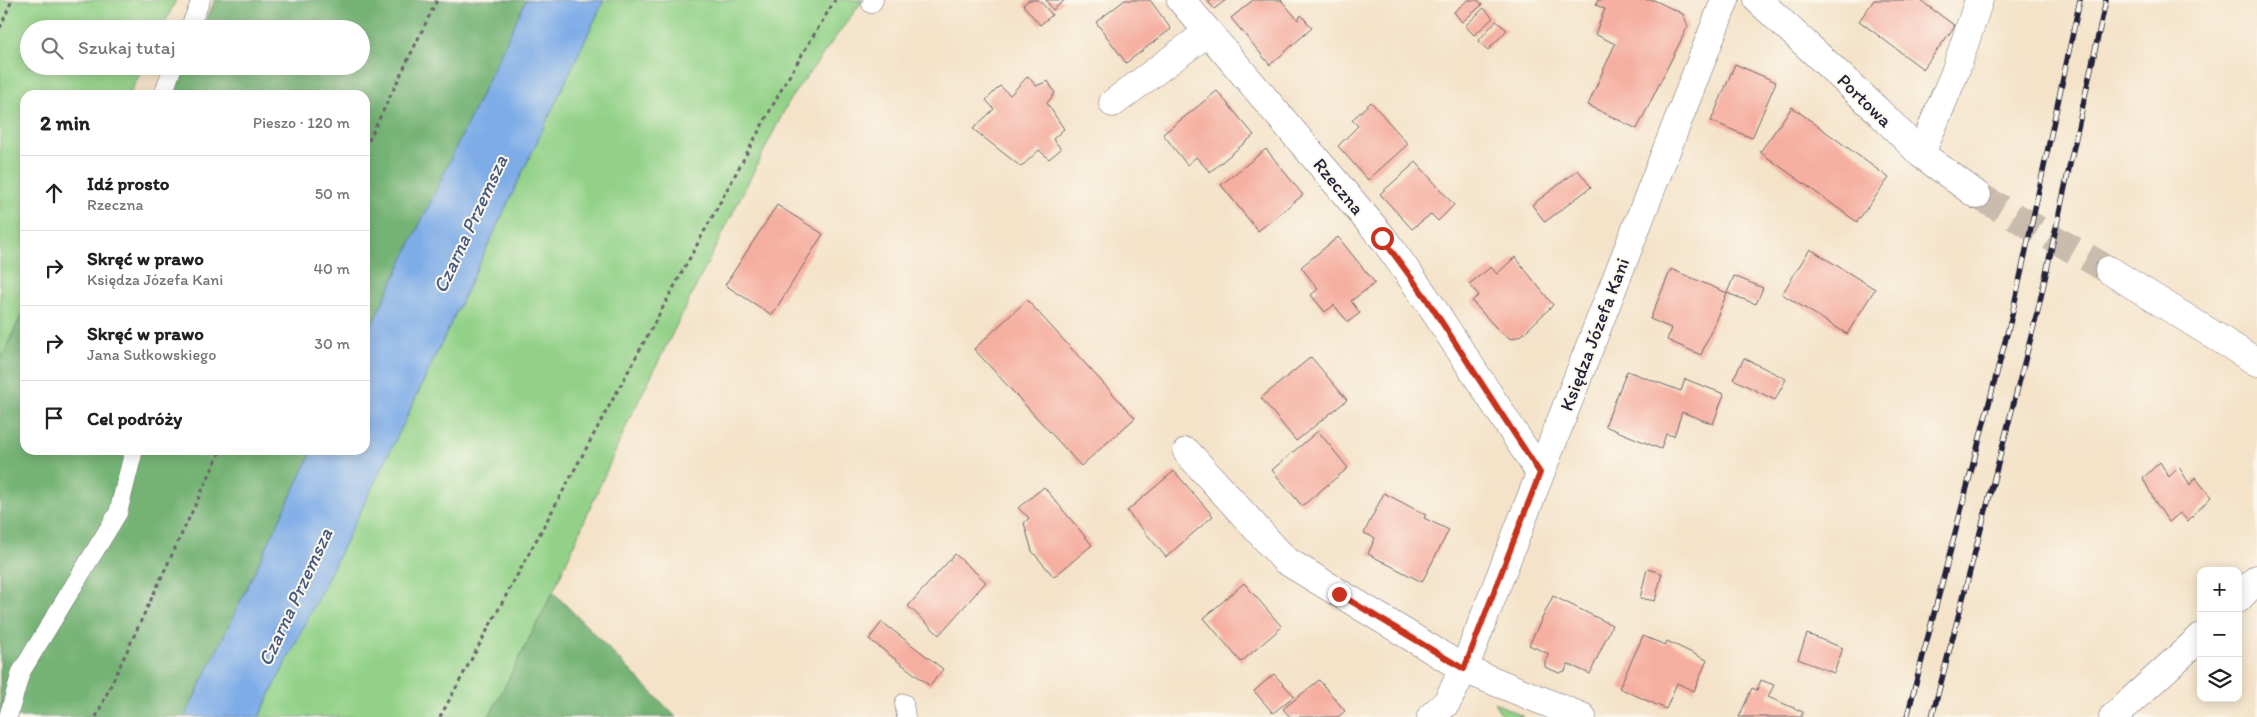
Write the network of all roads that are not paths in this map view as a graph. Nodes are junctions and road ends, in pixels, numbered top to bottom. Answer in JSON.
{"nodes":[{"id":1,"x":201,"y":0,"type":"edge"},
{"id":2,"x":1182,"y":0,"type":"edge"},
{"id":3,"x":1725,"y":0,"type":"edge"},
{"id":4,"x":1758,"y":0,"type":"edge"},
{"id":5,"x":1979,"y":0,"type":"edge"},
{"id":6,"x":193,"y":20,"type":"edge"},
{"id":7,"x":1208,"y":32,"type":"junction"},
{"id":8,"x":170,"y":75,"type":"edge"},
{"id":9,"x":165,"y":90,"type":"edge"},
{"id":10,"x":1113,"y":103,"type":"dead end"},
{"id":11,"x":1921,"y":154,"type":"junction"},
{"id":12,"x":1977,"y":195,"type":"tunnel mouth"},
{"id":13,"x":2109,"y":270,"type":"tunnel mouth"},
{"id":14,"x":2257,"y":362,"type":"edge"},
{"id":15,"x":1187,"y":452,"type":"dead end"},
{"id":16,"x":133,"y":455,"type":"edge"},
{"id":17,"x":1540,"y":473,"type":"junction"},
{"id":18,"x":2257,"y":579,"type":"edge"},
{"id":19,"x":2242,"y":595,"type":"edge"},
{"id":20,"x":2197,"y":641,"type":"edge"},
{"id":21,"x":1464,"y":669,"type":"junction"},
{"id":22,"x":8,"y":717,"type":"edge"},
{"id":23,"x":1431,"y":717,"type":"edge"},
{"id":24,"x":1582,"y":717,"type":"edge"},
{"id":25,"x":2113,"y":717,"type":"edge"}],
"edges":[{"from":1,"to":6,"type":"lane"},
{"from":2,"to":7,"type":"street","name":"Rzeczna"},
{"from":3,"to":17,"type":"street","name":"Księdza Józefa Kani"},
{"from":4,"to":11,"type":"street","name":"Portowa"},
{"from":5,"to":11,"type":"street"},
{"from":7,"to":10,"type":"street"},
{"from":7,"to":17,"type":"street","name":"Rzeczna"},
{"from":8,"to":9,"type":"lane"},
{"from":11,"to":12,"type":"street","name":"Portowa"},
{"from":13,"to":14,"type":"street"},
{"from":15,"to":21,"type":"street"},
{"from":16,"to":22,"type":"lane"},
{"from":17,"to":21,"type":"street","name":"Księdza Józefa Kani"},
{"from":18,"to":19,"type":"street"},
{"from":20,"to":25,"type":"street"},
{"from":21,"to":23,"type":"street","name":"Księdza Józefa Kani"},
{"from":21,"to":24,"type":"street"}]}
